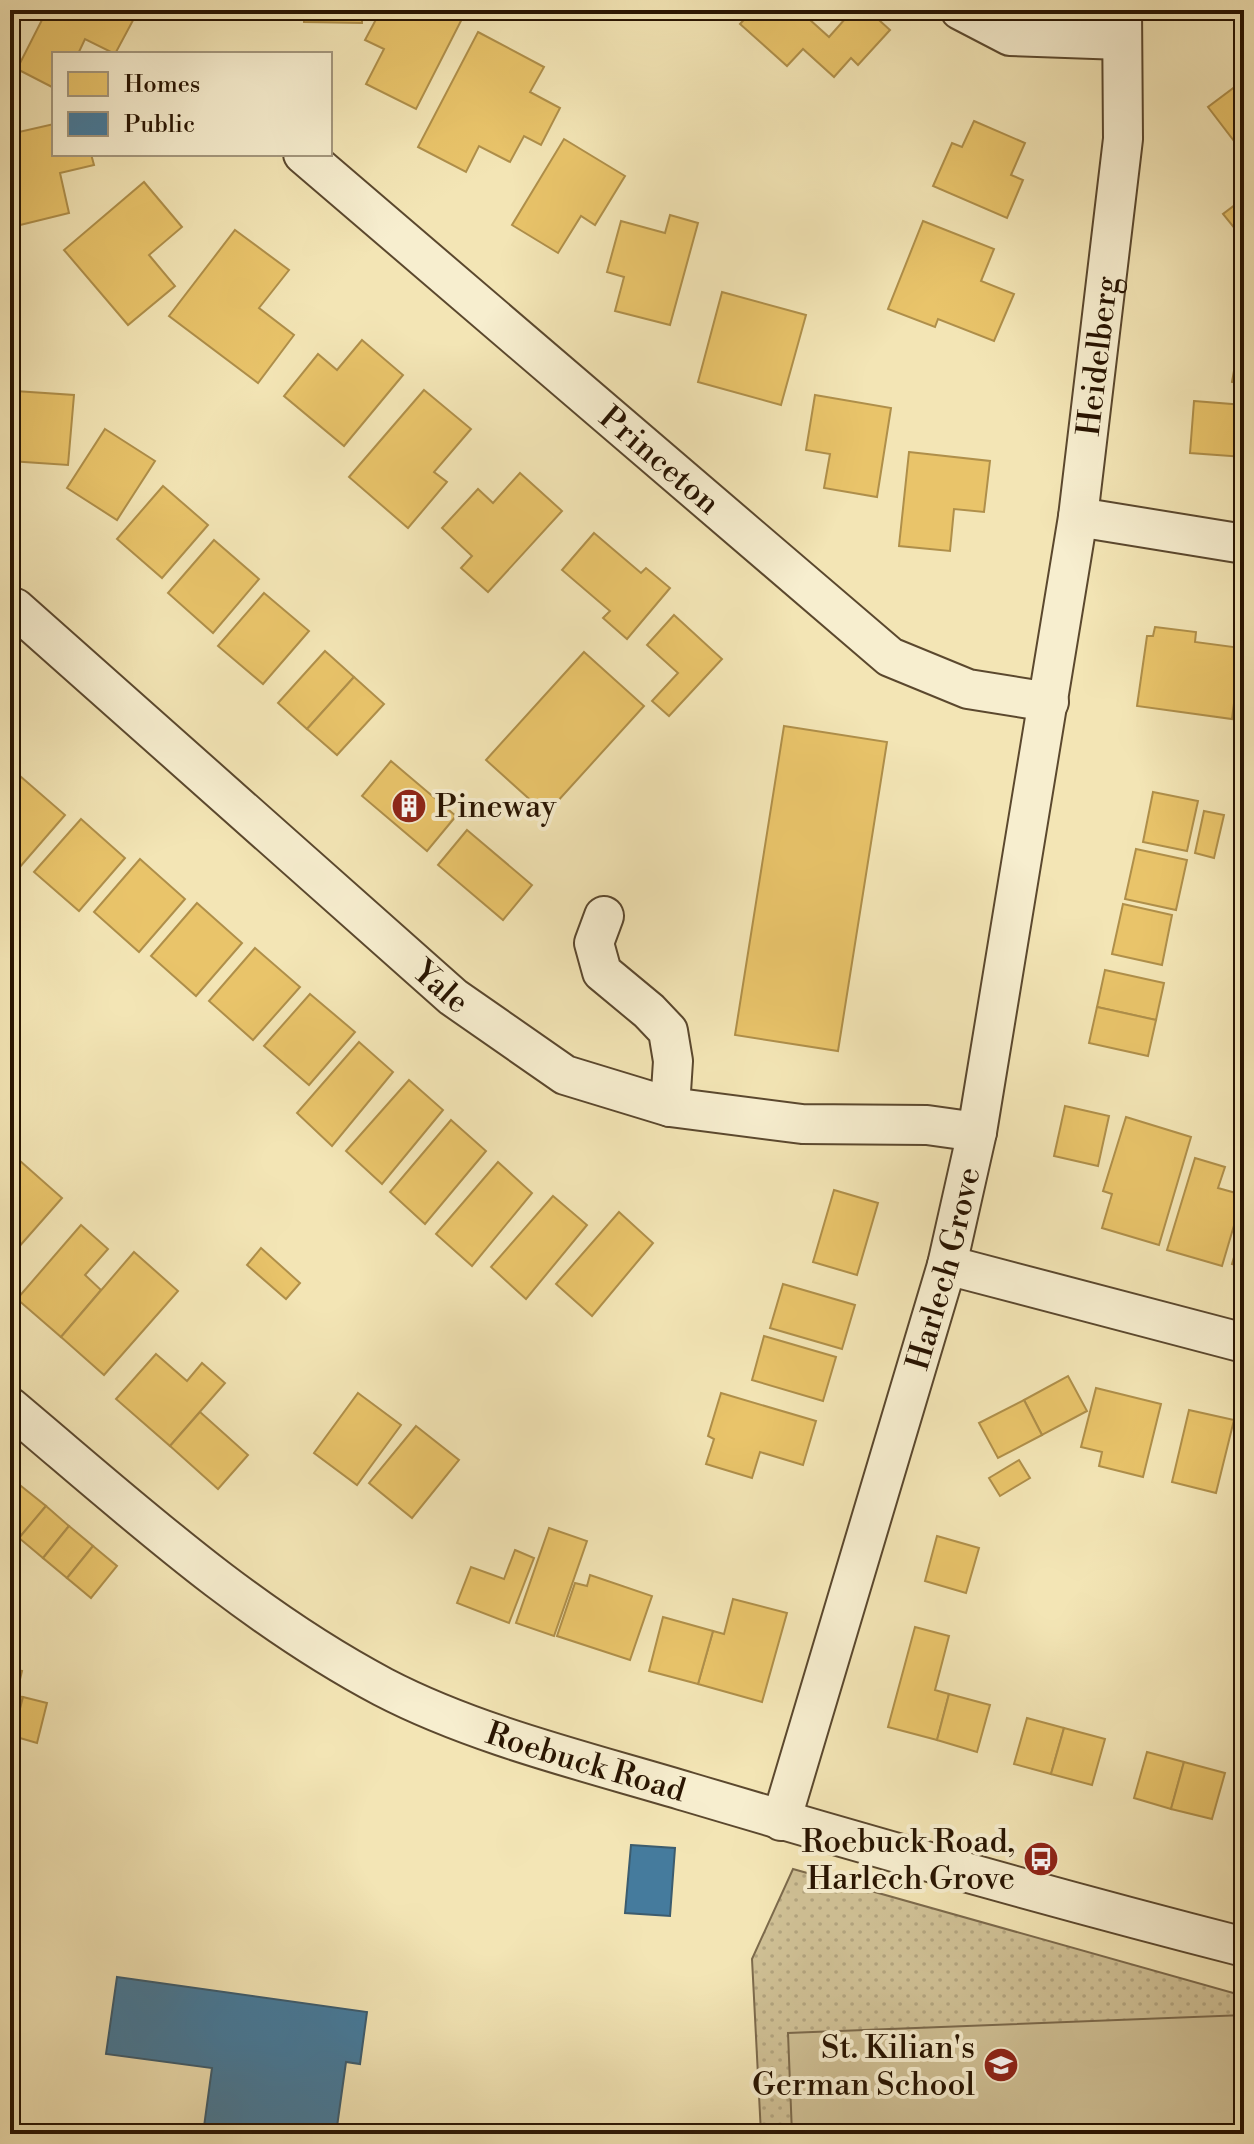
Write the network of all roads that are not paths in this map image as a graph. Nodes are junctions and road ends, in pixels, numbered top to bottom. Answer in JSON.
{"nodes":[{"id":1,"x":960,"y":10,"type":"edge"},
{"id":2,"x":1122,"y":25,"type":"edge"},
{"id":3,"x":305,"y":156,"type":"edge"},
{"id":4,"x":1078,"y":517,"type":"junction"},
{"id":5,"x":1244,"y":544,"type":"edge"},
{"id":6,"x":15,"y":608,"type":"dead end"},
{"id":7,"x":1049,"y":702,"type":"junction"},
{"id":8,"x":604,"y":916,"type":"dead end"},
{"id":9,"x":670,"y":1107,"type":"junction"},
{"id":10,"x":977,"y":1132,"type":"junction"},
{"id":11,"x":947,"y":1265,"type":"junction"},
{"id":12,"x":1244,"y":1343,"type":"edge"},
{"id":13,"x":10,"y":1407,"type":"edge"},
{"id":14,"x":781,"y":1821,"type":"junction"},
{"id":15,"x":1244,"y":1947,"type":"edge"}],
"edges":[{"from":1,"to":2,"type":"street"},
{"from":2,"to":4,"type":"street","name":"Heidelberg"},
{"from":3,"to":7,"type":"street","name":"Princeton"},
{"from":4,"to":5,"type":"street"},
{"from":4,"to":7,"type":"street","name":"Heidelberg"},
{"from":6,"to":9,"type":"street","name":"Yale"},
{"from":7,"to":10,"type":"street","name":"Harlech Grove"},
{"from":8,"to":9,"type":"street"},
{"from":9,"to":10,"type":"street","name":"Yale"},
{"from":10,"to":11,"type":"street","name":"Harlech Grove"},
{"from":11,"to":12,"type":"street"},
{"from":11,"to":14,"type":"street","name":"Harlech Grove"},
{"from":13,"to":14,"type":"street","name":"Roebuck Road"},
{"from":14,"to":15,"type":"street","name":"Roebuck Road"}]}
